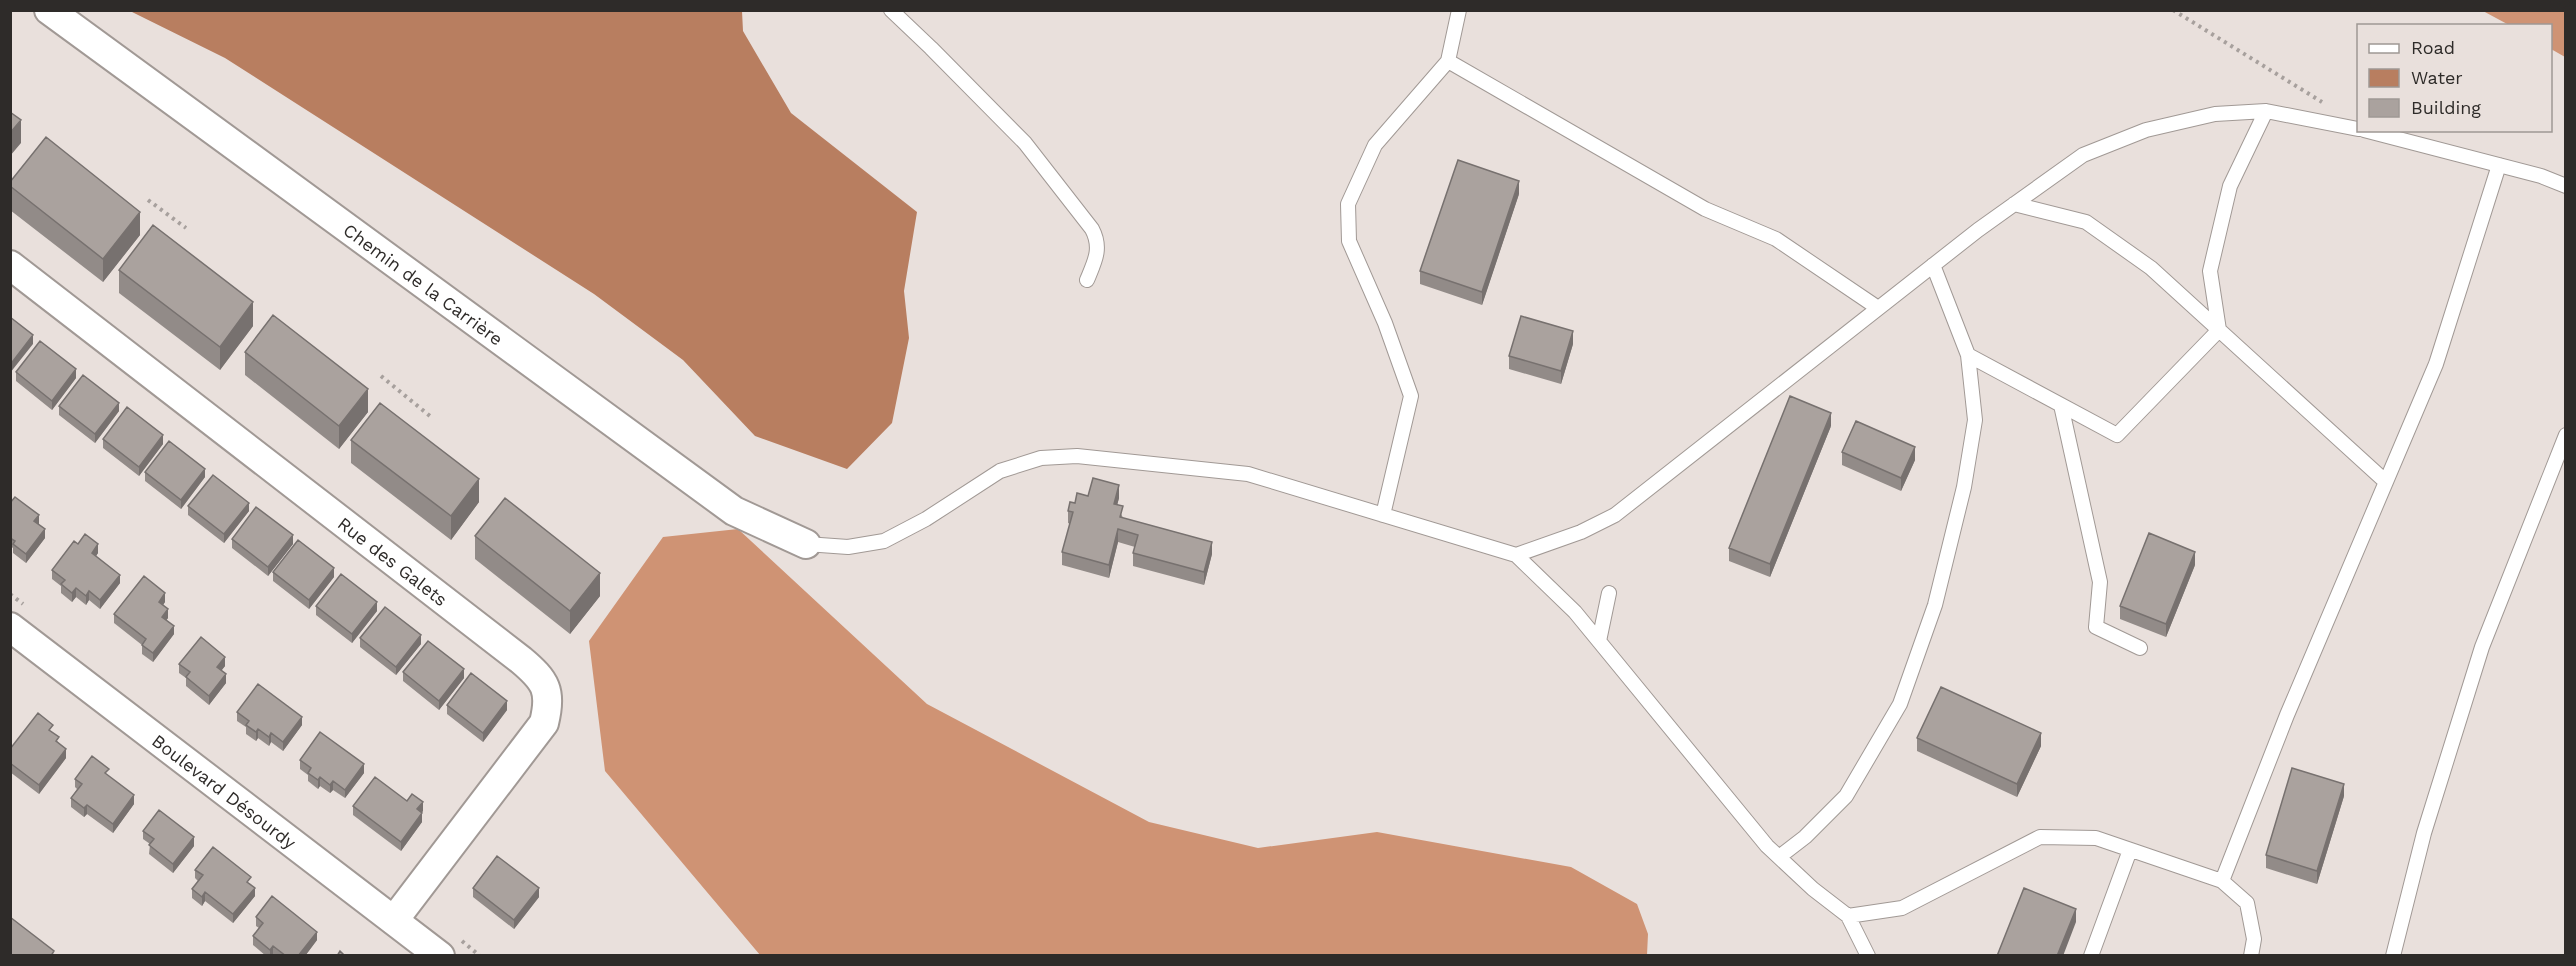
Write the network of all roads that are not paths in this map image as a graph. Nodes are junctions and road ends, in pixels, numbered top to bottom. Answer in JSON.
{"nodes":[{"id":1,"x":49,"y":10,"type":"edge"},
{"id":2,"x":891,"y":10,"type":"edge"},
{"id":3,"x":1459,"y":10,"type":"edge"},
{"id":4,"x":1448,"y":61,"type":"junction"},
{"id":5,"x":2266,"y":111,"type":"junction"},
{"id":6,"x":2357,"y":129,"type":"edge"},
{"id":7,"x":2372,"y":132,"type":"edge"},
{"id":8,"x":2499,"y":165,"type":"junction"},
{"id":9,"x":2565,"y":186,"type":"edge"},
{"id":10,"x":2014,"y":204,"type":"junction"},
{"id":11,"x":10,"y":265,"type":"edge"},
{"id":12,"x":1933,"y":265,"type":"junction"},
{"id":13,"x":1087,"y":280,"type":"dead end"},
{"id":14,"x":1878,"y":308,"type":"junction"},
{"id":15,"x":2219,"y":330,"type":"junction"},
{"id":16,"x":1968,"y":355,"type":"junction"},
{"id":17,"x":2061,"y":405,"type":"junction"},
{"id":18,"x":2565,"y":435,"type":"edge"},
{"id":19,"x":2386,"y":482,"type":"junction"},
{"id":20,"x":1383,"y":515,"type":"junction"},
{"id":21,"x":806,"y":544,"type":"joint"},
{"id":22,"x":1516,"y":555,"type":"junction"},
{"id":23,"x":1609,"y":593,"type":"dead end"},
{"id":24,"x":10,"y":627,"type":"edge"},
{"id":25,"x":1599,"y":641,"type":"junction"},
{"id":26,"x":2140,"y":648,"type":"dead end"},
{"id":27,"x":2130,"y":850,"type":"junction"},
{"id":28,"x":1779,"y":857,"type":"junction"},
{"id":29,"x":2222,"y":881,"type":"junction"},
{"id":30,"x":1848,"y":916,"type":"junction"},
{"id":31,"x":394,"y":920,"type":"junction"},
{"id":32,"x":440,"y":956,"type":"edge"},
{"id":33,"x":1868,"y":956,"type":"edge"},
{"id":34,"x":2091,"y":956,"type":"edge"},
{"id":35,"x":2251,"y":956,"type":"edge"},
{"id":36,"x":2393,"y":956,"type":"edge"}],
"edges":[{"from":1,"to":21,"type":"street","name":"Chemin de la Carrière"},
{"from":2,"to":13,"type":"lane"},
{"from":3,"to":4,"type":"lane"},
{"from":4,"to":14,"type":"lane"},
{"from":4,"to":20,"type":"lane"},
{"from":5,"to":6,"type":"lane"},
{"from":5,"to":10,"type":"lane"},
{"from":5,"to":15,"type":"lane"},
{"from":7,"to":8,"type":"lane"},
{"from":8,"to":9,"type":"lane"},
{"from":8,"to":19,"type":"lane"},
{"from":10,"to":12,"type":"lane"},
{"from":10,"to":15,"type":"lane"},
{"from":11,"to":31,"type":"street","name":"Rue des Galets"},
{"from":12,"to":14,"type":"lane"},
{"from":12,"to":16,"type":"lane"},
{"from":14,"to":22,"type":"lane"},
{"from":15,"to":17,"type":"lane"},
{"from":15,"to":19,"type":"lane"},
{"from":16,"to":17,"type":"lane"},
{"from":16,"to":28,"type":"lane"},
{"from":17,"to":26,"type":"lane"},
{"from":18,"to":36,"type":"lane"},
{"from":19,"to":29,"type":"lane"},
{"from":20,"to":21,"type":"lane"},
{"from":20,"to":22,"type":"lane"},
{"from":22,"to":25,"type":"lane"},
{"from":23,"to":25,"type":"lane"},
{"from":24,"to":31,"type":"street","name":"Boulevard Désourdy"},
{"from":25,"to":28,"type":"lane"},
{"from":27,"to":29,"type":"lane"},
{"from":27,"to":30,"type":"lane"},
{"from":27,"to":34,"type":"lane"},
{"from":28,"to":30,"type":"lane"},
{"from":29,"to":35,"type":"lane"},
{"from":30,"to":33,"type":"lane"},
{"from":31,"to":32,"type":"street","name":"Boulevard Désourdy"}]}
